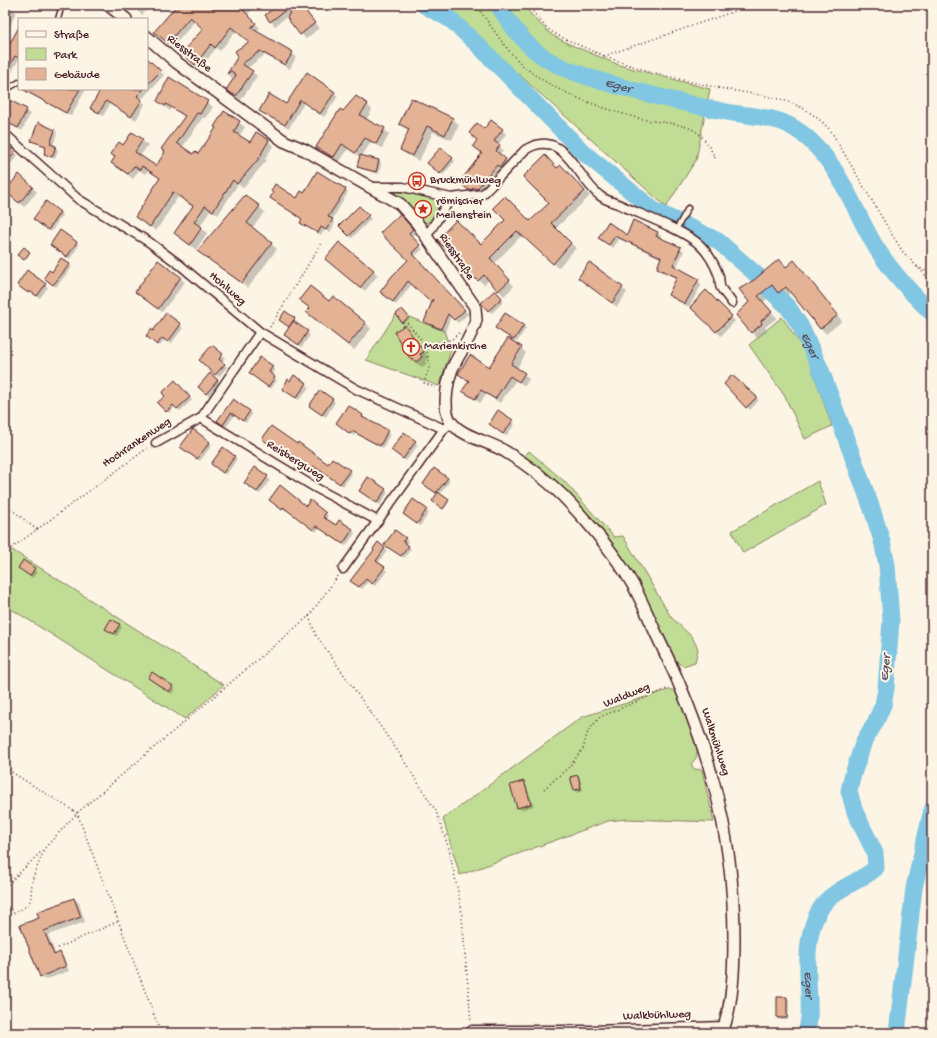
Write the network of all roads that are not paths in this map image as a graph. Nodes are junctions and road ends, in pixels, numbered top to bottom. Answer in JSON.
{"nodes":[{"id":1,"x":62,"y":5,"type":"edge"},
{"id":2,"x":108,"y":5,"type":"edge"},
{"id":3,"x":58,"y":18,"type":"edge"},
{"id":4,"x":125,"y":18,"type":"edge"},
{"id":5,"x":148,"y":38,"type":"edge"},
{"id":6,"x":18,"y":83,"type":"edge"},
{"id":7,"x":9,"y":88,"type":"dead end"},
{"id":8,"x":5,"y":134,"type":"edge"},
{"id":9,"x":369,"y":187,"type":"junction"},
{"id":10,"x":451,"y":198,"type":"junction"},
{"id":11,"x":688,"y":208,"type":"dead end"},
{"id":12,"x":676,"y":231,"type":"junction"},
{"id":13,"x":426,"y":237,"type":"junction"},
{"id":14,"x":732,"y":303,"type":"dead end"},
{"id":15,"x":260,"y":332,"type":"junction"},
{"id":16,"x":201,"y":418,"type":"junction"},
{"id":17,"x":447,"y":426,"type":"junction"},
{"id":18,"x":156,"y":442,"type":"road end"},
{"id":19,"x":378,"y":521,"type":"junction"},
{"id":20,"x":343,"y":569,"type":"road end"},
{"id":21,"x":723,"y":1030,"type":"edge"},
{"id":22,"x":472,"y":1032,"type":"edge"},
{"id":23,"x":591,"y":1032,"type":"edge"}],
"edges":[{"from":1,"to":3,"type":"lane"},
{"from":2,"to":4,"type":"street"},
{"from":5,"to":9,"type":"street","name":"Riesstraße"},
{"from":6,"to":7,"type":"lane"},
{"from":8,"to":15,"type":"street","name":"Hohlweg"},
{"from":9,"to":10,"type":"street"},
{"from":9,"to":13,"type":"street","name":"Riesstraße"},
{"from":10,"to":12,"type":"street"},
{"from":10,"to":13,"type":"street"},
{"from":11,"to":12,"type":"lane"},
{"from":12,"to":14,"type":"street"},
{"from":13,"to":17,"type":"street","name":"Riesstraße"},
{"from":15,"to":16,"type":"street","name":"Hochrankenweg"},
{"from":15,"to":17,"type":"street","name":"Hohlweg"},
{"from":16,"to":18,"type":"street","name":"Hochrankenweg"},
{"from":16,"to":19,"type":"street","name":"Reisbergweg"},
{"from":17,"to":19,"type":"street"},
{"from":17,"to":21,"type":"street","name":"Walkmühlweg"},
{"from":19,"to":20,"type":"street"},
{"from":21,"to":23,"type":"street","name":"Walkbühlweg"},
{"from":22,"to":23,"type":"street","name":"Walkbühlweg"}]}
